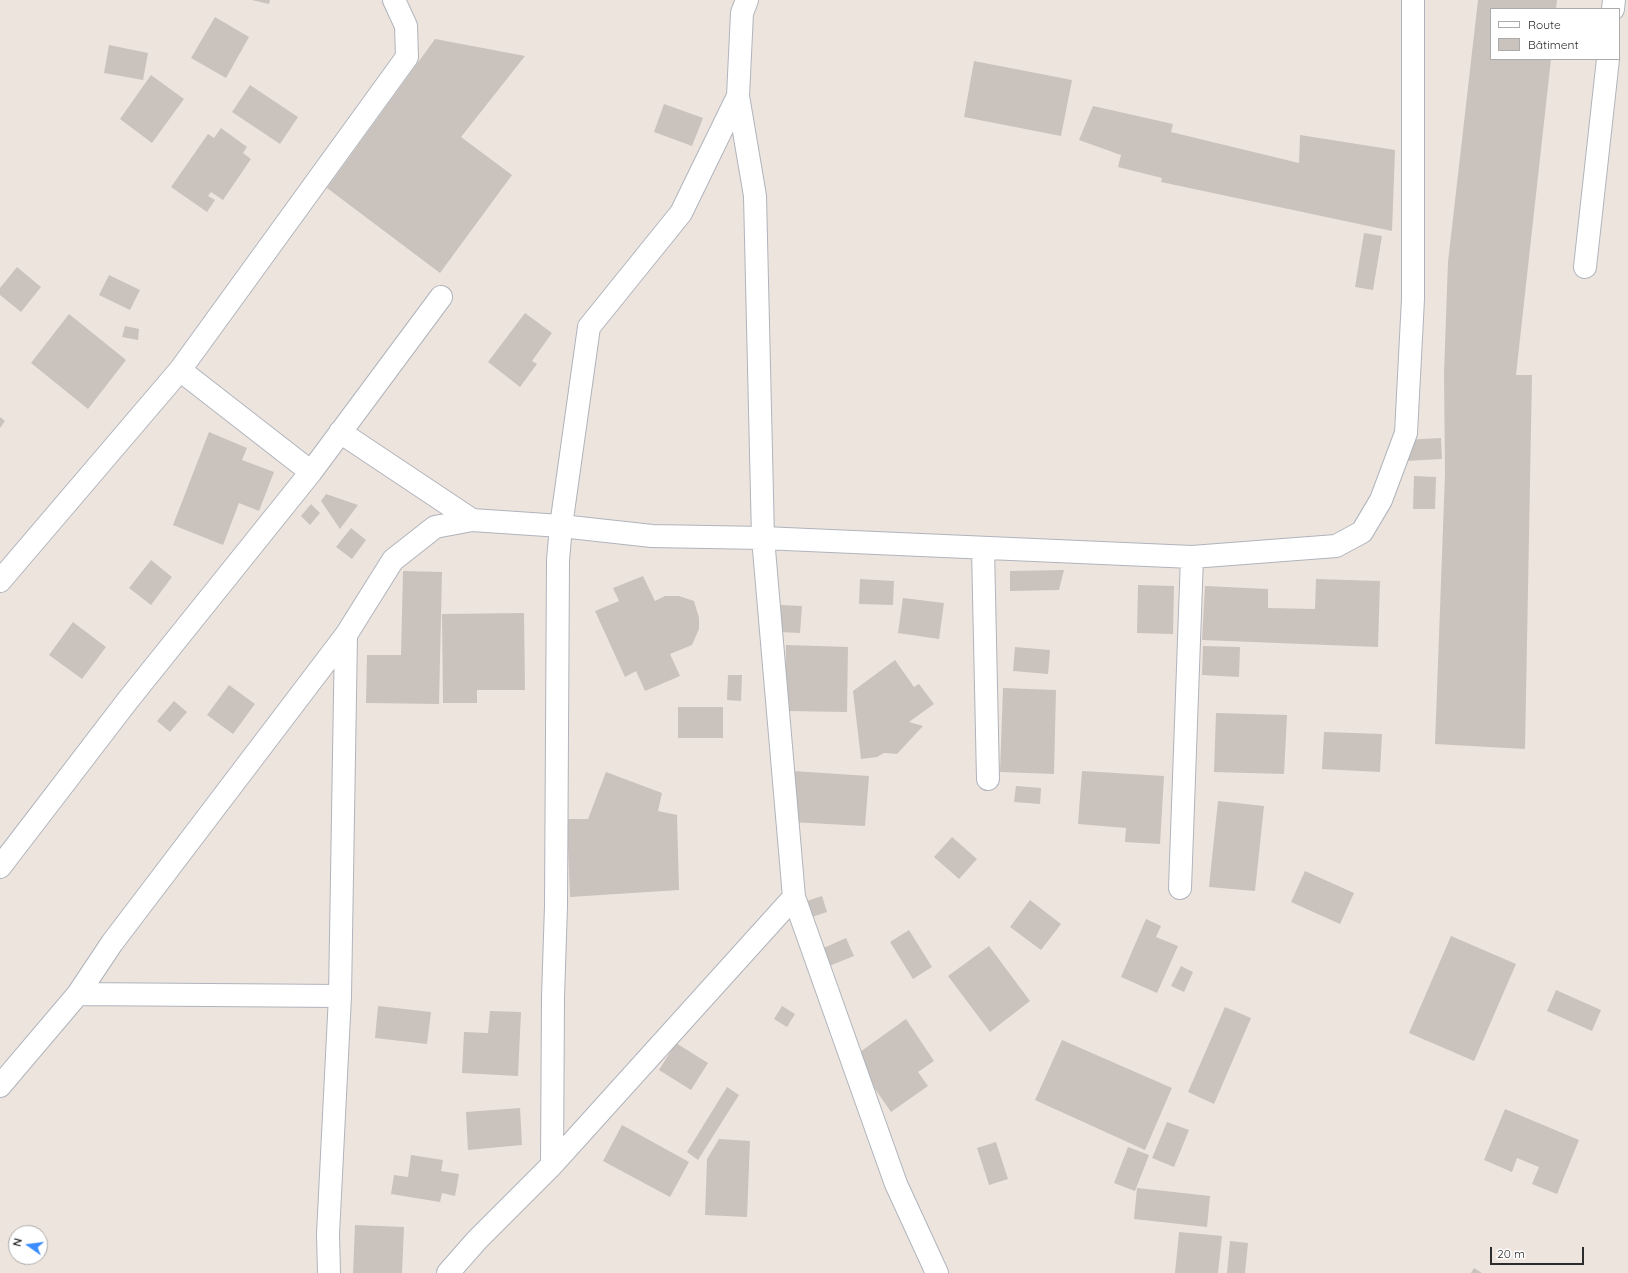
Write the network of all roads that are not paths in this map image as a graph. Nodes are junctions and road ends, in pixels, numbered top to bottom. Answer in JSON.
{"nodes":[{"id":1,"x":394,"y":0,"type":"edge"},
{"id":2,"x":747,"y":0,"type":"edge"},
{"id":3,"x":1413,"y":0,"type":"edge"},
{"id":4,"x":1608,"y":60,"type":"edge"},
{"id":5,"x":738,"y":96,"type":"junction"},
{"id":6,"x":1585,"y":267,"type":"dead end"},
{"id":7,"x":441,"y":297,"type":"dead end"},
{"id":8,"x":180,"y":370,"type":"junction"},
{"id":9,"x":340,"y":432,"type":"junction"},
{"id":10,"x":311,"y":472,"type":"junction"},
{"id":11,"x":472,"y":520,"type":"junction"},
{"id":12,"x":561,"y":526,"type":"junction"},
{"id":13,"x":763,"y":538,"type":"junction"},
{"id":14,"x":983,"y":548,"type":"junction"},
{"id":15,"x":1192,"y":557,"type":"junction"},
{"id":16,"x":0,"y":581,"type":"edge"},
{"id":17,"x":346,"y":635,"type":"junction"},
{"id":18,"x":988,"y":779,"type":"dead end"},
{"id":19,"x":0,"y":867,"type":"edge"},
{"id":20,"x":1180,"y":888,"type":"dead end"},
{"id":21,"x":794,"y":897,"type":"junction"},
{"id":22,"x":78,"y":994,"type":"junction"},
{"id":23,"x":340,"y":996,"type":"junction"},
{"id":24,"x":0,"y":1086,"type":"edge"},
{"id":25,"x":552,"y":1165,"type":"junction"},
{"id":26,"x":329,"y":1273,"type":"edge"},
{"id":27,"x":448,"y":1273,"type":"edge"},
{"id":28,"x":937,"y":1273,"type":"edge"}],
"edges":[{"from":1,"to":8,"type":"street"},
{"from":2,"to":5,"type":"street"},
{"from":3,"to":15,"type":"street"},
{"from":4,"to":6,"type":"street"},
{"from":5,"to":12,"type":"street"},
{"from":5,"to":13,"type":"street"},
{"from":7,"to":9,"type":"street"},
{"from":8,"to":10,"type":"street"},
{"from":8,"to":16,"type":"street"},
{"from":9,"to":10,"type":"street"},
{"from":9,"to":11,"type":"street"},
{"from":10,"to":19,"type":"street"},
{"from":11,"to":12,"type":"street"},
{"from":11,"to":17,"type":"street"},
{"from":12,"to":13,"type":"street"},
{"from":12,"to":25,"type":"street"},
{"from":13,"to":14,"type":"street"},
{"from":13,"to":21,"type":"street"},
{"from":14,"to":15,"type":"street"},
{"from":14,"to":18,"type":"street"},
{"from":15,"to":20,"type":"street"},
{"from":17,"to":22,"type":"street"},
{"from":17,"to":23,"type":"street"},
{"from":21,"to":25,"type":"street"},
{"from":21,"to":28,"type":"street"},
{"from":22,"to":23,"type":"street"},
{"from":22,"to":24,"type":"street"},
{"from":23,"to":26,"type":"street"},
{"from":25,"to":27,"type":"street"}]}
